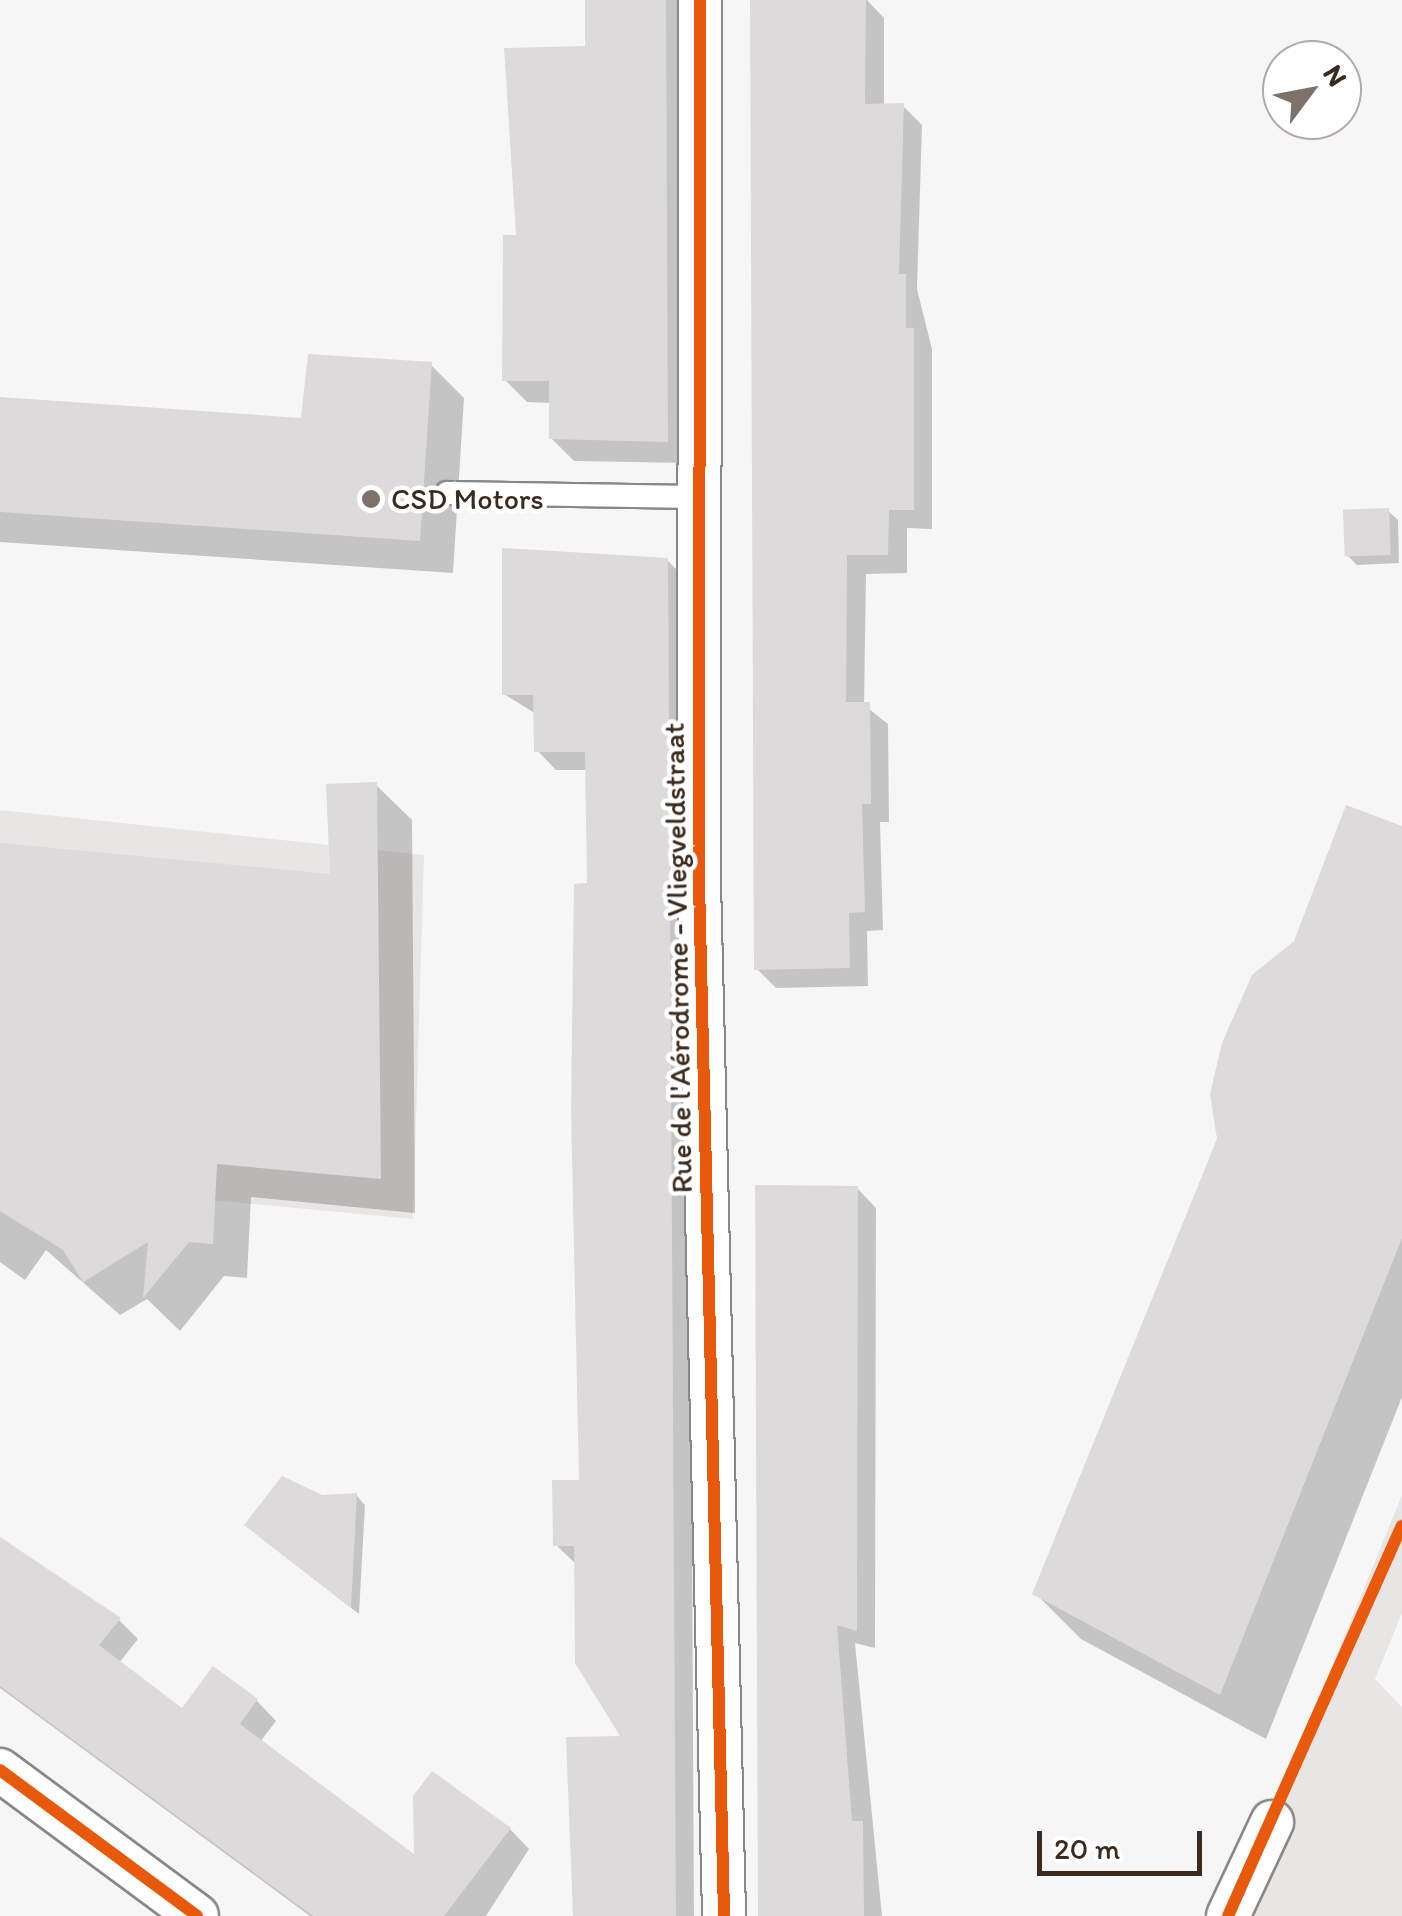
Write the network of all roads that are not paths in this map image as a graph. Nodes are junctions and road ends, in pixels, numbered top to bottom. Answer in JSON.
{"nodes":[{"id":1,"x":700,"y":0,"type":"edge"},
{"id":2,"x":446,"y":493,"type":"dead end"},
{"id":3,"x":699,"y":497,"type":"junction"},
{"id":4,"x":0,"y":1770,"type":"edge"},
{"id":5,"x":1272,"y":1822,"type":"dead end"},
{"id":6,"x":197,"y":1916,"type":"edge"},
{"id":7,"x":724,"y":1916,"type":"edge"},
{"id":8,"x":1228,"y":1916,"type":"edge"}],
"edges":[{"from":1,"to":3,"type":"street","name":"Rue de l'Aérodrome - Vliegveldstraat"},
{"from":2,"to":3,"type":"lane"},
{"from":3,"to":7,"type":"street","name":"Rue de l'Aérodrome - Vliegveldstraat"},
{"from":4,"to":6,"type":"street"},
{"from":5,"to":8,"type":"street"}]}
